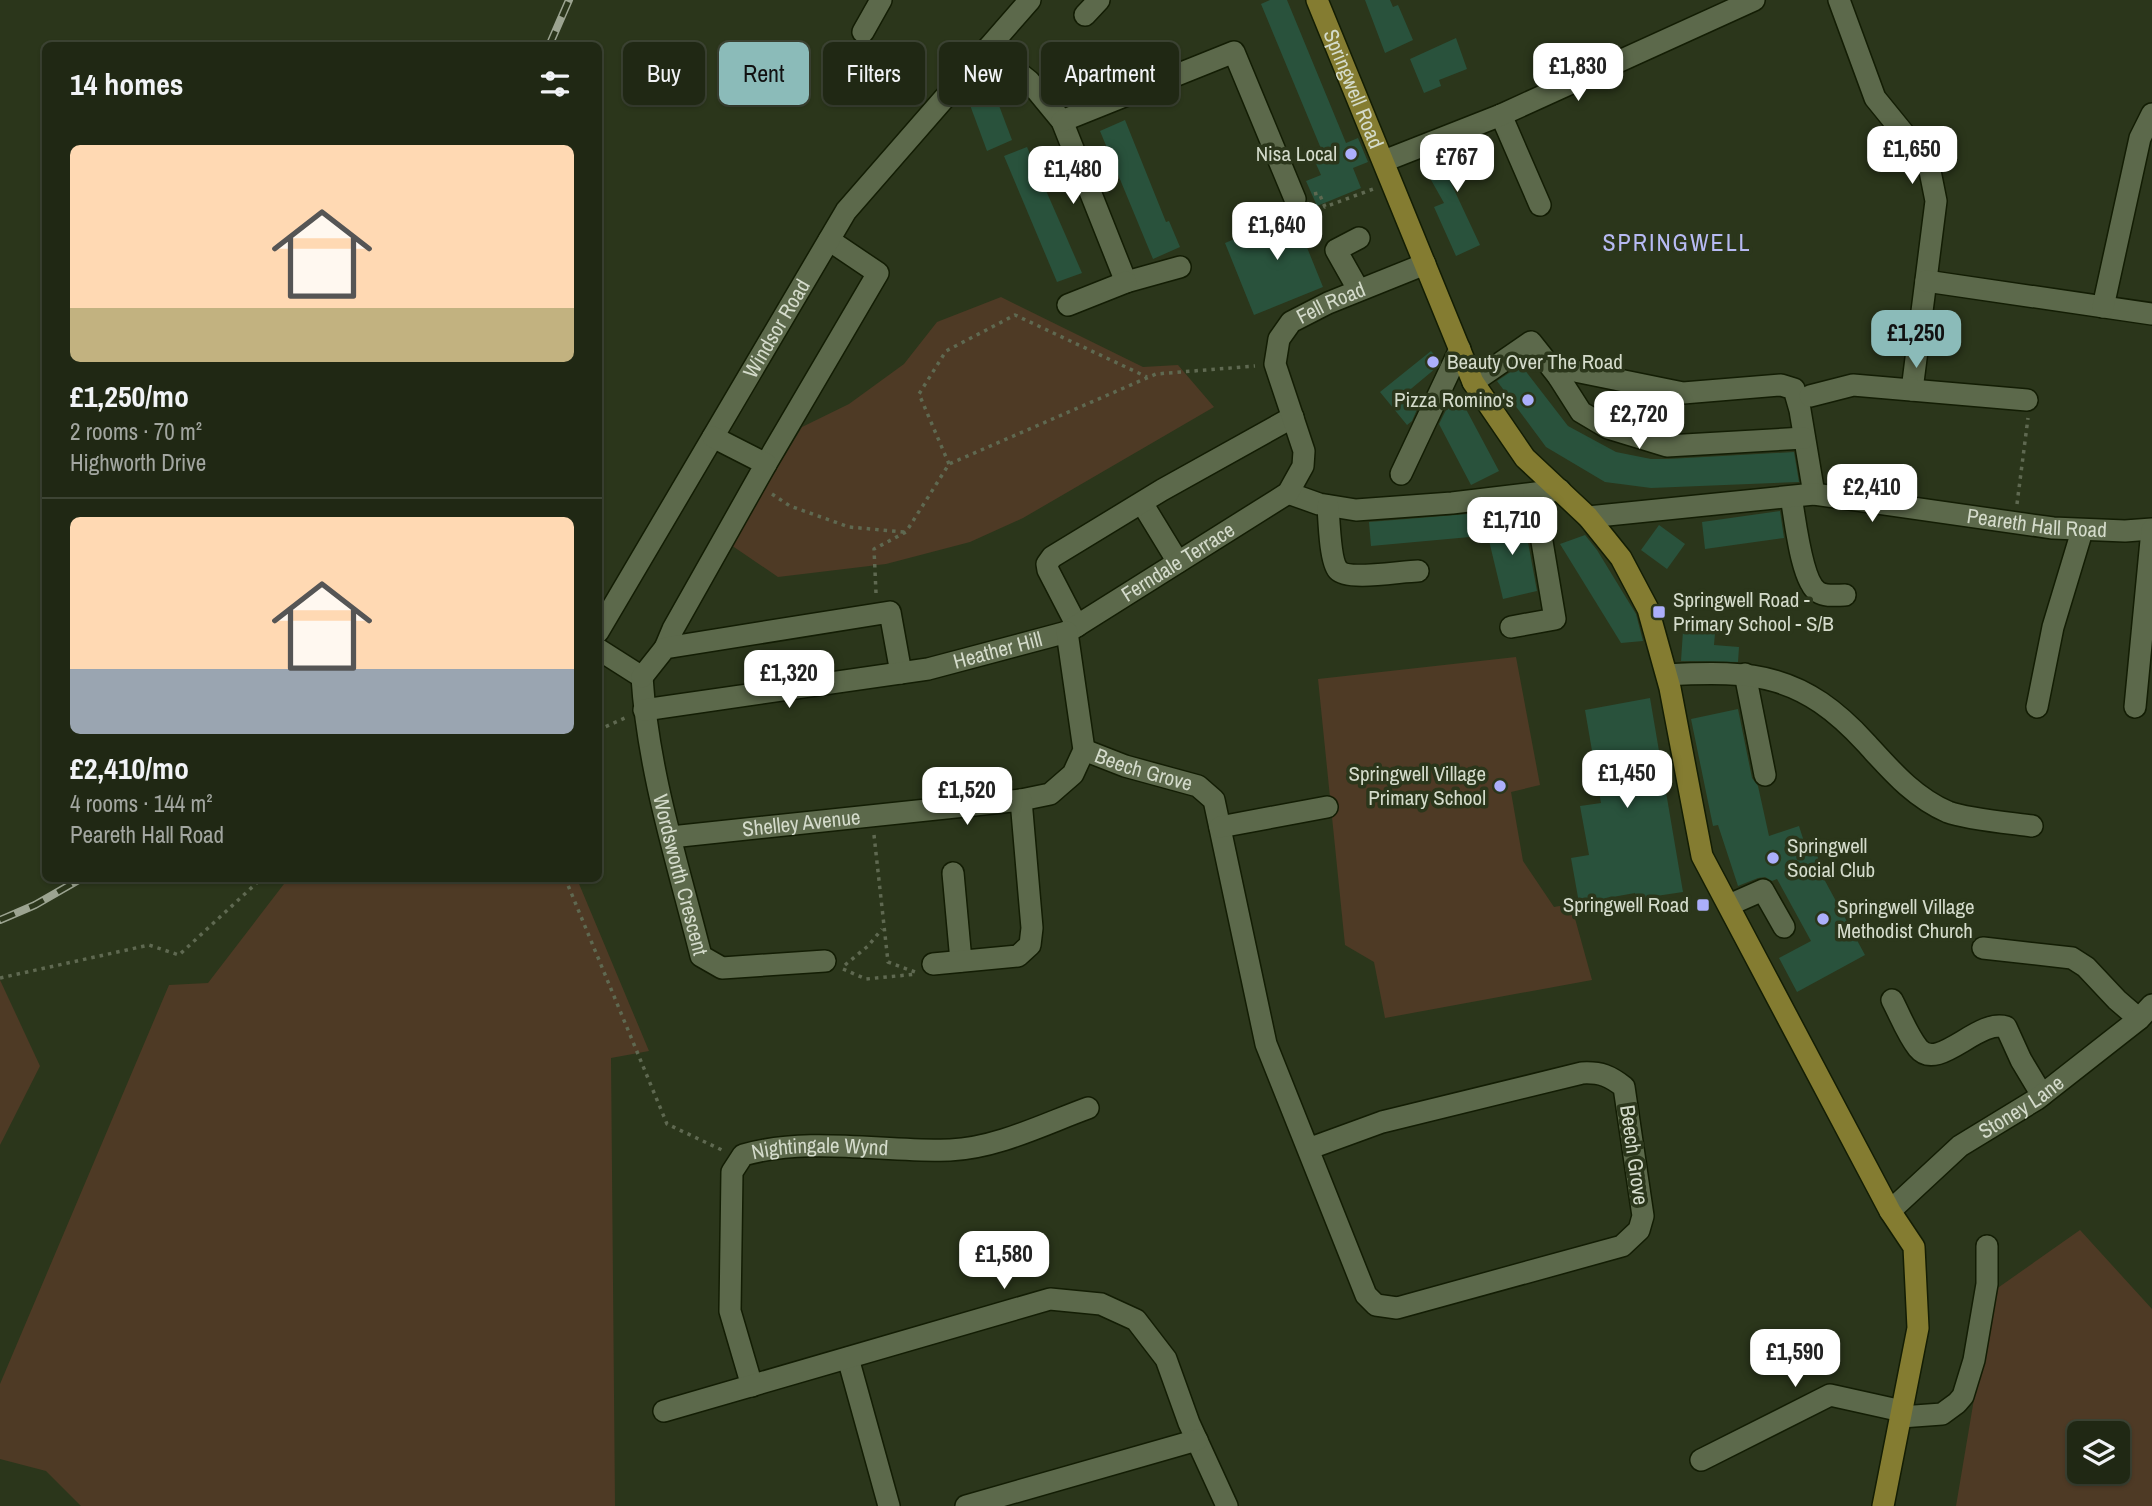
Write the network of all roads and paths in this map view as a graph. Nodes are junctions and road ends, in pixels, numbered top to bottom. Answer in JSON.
{"nodes":[{"id":1,"x":881,"y":0,"type":"edge"},
{"id":2,"x":1030,"y":0,"type":"edge"},
{"id":3,"x":1317,"y":0,"type":"edge"},
{"id":4,"x":1754,"y":0,"type":"edge"},
{"id":5,"x":1839,"y":0,"type":"edge"},
{"id":6,"x":863,"y":32,"type":"dead end"},
{"id":7,"x":993,"y":42,"type":"edge"},
{"id":8,"x":1027,"y":79,"type":"edge"},
{"id":9,"x":939,"y":104,"type":"edge"},
{"id":10,"x":1501,"y":114,"type":"junction"},
{"id":11,"x":2152,"y":114,"type":"edge"},
{"id":12,"x":1062,"y":121,"type":"junction"},
{"id":13,"x":1384,"y":162,"type":"junction"},
{"id":14,"x":1392,"y":182,"type":"junction"},
{"id":15,"x":1295,"y":199,"type":"joint"},
{"id":16,"x":1540,"y":205,"type":"dead end"},
{"id":17,"x":1359,"y":238,"type":"dead end"},
{"id":18,"x":829,"y":240,"type":"junction"},
{"id":19,"x":1425,"y":264,"type":"junction"},
{"id":20,"x":1180,"y":267,"type":"dead end"},
{"id":21,"x":1926,"y":281,"type":"junction"},
{"id":22,"x":1126,"y":282,"type":"junction"},
{"id":23,"x":1359,"y":289,"type":"junction"},
{"id":24,"x":1068,"y":305,"type":"dead end"},
{"id":25,"x":2103,"y":307,"type":"junction"},
{"id":26,"x":2152,"y":314,"type":"edge"},
{"id":27,"x":1460,"y":349,"type":"junction"},
{"id":28,"x":1275,"y":364,"type":"junction"},
{"id":29,"x":1558,"y":376,"type":"junction"},
{"id":30,"x":1147,"y":377,"type":"junction"},
{"id":31,"x":1473,"y":382,"type":"junction"},
{"id":32,"x":1912,"y":390,"type":"junction"},
{"id":33,"x":1810,"y":396,"type":"dead end"},
{"id":34,"x":2027,"y":400,"type":"joint"},
{"id":35,"x":1293,"y":417,"type":"junction"},
{"id":36,"x":713,"y":437,"type":"junction"},
{"id":37,"x":1804,"y":438,"type":"junction"},
{"id":38,"x":766,"y":464,"type":"junction"},
{"id":39,"x":949,"y":464,"type":"junction"},
{"id":40,"x":1401,"y":474,"type":"dead end"},
{"id":41,"x":755,"y":484,"type":"junction"},
{"id":42,"x":1560,"y":490,"type":"junction"},
{"id":43,"x":1288,"y":493,"type":"junction"},
{"id":44,"x":1534,"y":494,"type":"junction"},
{"id":45,"x":1814,"y":494,"type":"junction"},
{"id":46,"x":1791,"y":497,"type":"junction"},
{"id":47,"x":1142,"y":503,"type":"junction"},
{"id":48,"x":1328,"y":506,"type":"junction"},
{"id":49,"x":1588,"y":517,"type":"junction"},
{"id":50,"x":2015,"y":523,"type":"junction"},
{"id":51,"x":2152,"y":530,"type":"edge"},
{"id":52,"x":2082,"y":531,"type":"junction"},
{"id":53,"x":906,"y":532,"type":"junction"},
{"id":54,"x":1178,"y":562,"type":"junction"},
{"id":55,"x":1418,"y":571,"type":"dead end"},
{"id":56,"x":1845,"y":595,"type":"dead end"},
{"id":57,"x":877,"y":613,"type":"junction"},
{"id":58,"x":602,"y":625,"type":"edge"},
{"id":59,"x":1511,"y":627,"type":"dead end"},
{"id":60,"x":1072,"y":629,"type":"junction"},
{"id":61,"x":665,"y":648,"type":"junction"},
{"id":62,"x":602,"y":652,"type":"edge"},
{"id":63,"x":901,"y":673,"type":"junction"},
{"id":64,"x":1745,"y":674,"type":"junction"},
{"id":65,"x":1667,"y":675,"type":"junction"},
{"id":66,"x":642,"y":677,"type":"junction"},
{"id":67,"x":2037,"y":706,"type":"dead end"},
{"id":68,"x":2135,"y":707,"type":"dead end"},
{"id":69,"x":644,"y":710,"type":"junction"},
{"id":70,"x":602,"y":728,"type":"edge"},
{"id":71,"x":1084,"y":750,"type":"junction"},
{"id":72,"x":1765,"y":775,"type":"dead end"},
{"id":73,"x":1021,"y":800,"type":"junction"},
{"id":74,"x":1327,"y":807,"type":"dead end"},
{"id":75,"x":872,"y":815,"type":"junction"},
{"id":76,"x":2032,"y":826,"type":"dead end"},
{"id":77,"x":1220,"y":827,"type":"junction"},
{"id":78,"x":671,"y":837,"type":"junction"},
{"id":79,"x":953,"y":873,"type":"dead end"},
{"id":80,"x":258,"y":882,"type":"edge"},
{"id":81,"x":567,"y":882,"type":"edge"},
{"id":82,"x":1729,"y":905,"type":"junction"},
{"id":83,"x":883,"y":928,"type":"junction"},
{"id":84,"x":1784,"y":928,"type":"dead end"},
{"id":85,"x":1983,"y":948,"type":"dead end"},
{"id":86,"x":825,"y":961,"type":"dead end"},
{"id":87,"x":961,"y":961,"type":"junction"},
{"id":88,"x":933,"y":964,"type":"dead end"},
{"id":89,"x":0,"y":978,"type":"edge"},
{"id":90,"x":1892,"y":1000,"type":"dead end"},
{"id":91,"x":2146,"y":1012,"type":"edge"},
{"id":92,"x":2042,"y":1095,"type":"junction"},
{"id":93,"x":1087,"y":1108,"type":"dead end"},
{"id":94,"x":1308,"y":1149,"type":"junction"},
{"id":95,"x":741,"y":1158,"type":"junction"},
{"id":96,"x":1890,"y":1211,"type":"junction"},
{"id":97,"x":1987,"y":1246,"type":"dead end"},
{"id":98,"x":848,"y":1358,"type":"junction"},
{"id":99,"x":752,"y":1386,"type":"junction"},
{"id":100,"x":664,"y":1411,"type":"dead end"},
{"id":101,"x":1901,"y":1414,"type":"junction"},
{"id":102,"x":1197,"y":1440,"type":"junction"},
{"id":103,"x":1701,"y":1460,"type":"dead end"},
{"id":104,"x":1224,"y":1502,"type":"edge"},
{"id":105,"x":889,"y":1506,"type":"edge"},
{"id":106,"x":966,"y":1506,"type":"edge"},
{"id":107,"x":1883,"y":1506,"type":"edge"}],
"edges":[{"from":1,"to":6,"type":"street"},
{"from":2,"to":7,"type":"street","name":"Windsor Road"},
{"from":3,"to":13,"type":"main road","name":"Springwell Road"},
{"from":4,"to":10,"type":"street"},
{"from":5,"to":21,"type":"street"},
{"from":8,"to":12,"type":"street"},
{"from":9,"to":18,"type":"street","name":"Windsor Road"},
{"from":10,"to":13,"type":"street"},
{"from":10,"to":16,"type":"street"},
{"from":11,"to":25,"type":"street"},
{"from":12,"to":15,"type":"street"},
{"from":12,"to":22,"type":"street"},
{"from":13,"to":14,"type":"main road","name":"Springwell Road"},
{"from":14,"to":15,"type":"path"},
{"from":14,"to":19,"type":"main road","name":"Springwell Road"},
{"from":17,"to":23,"type":"street"},
{"from":18,"to":36,"type":"street","name":"Windsor Road"},
{"from":18,"to":38,"type":"street"},
{"from":19,"to":23,"type":"street","name":"Fell Road"},
{"from":19,"to":27,"type":"main road","name":"Springwell Road"},
{"from":20,"to":22,"type":"street"},
{"from":21,"to":25,"type":"street"},
{"from":21,"to":32,"type":"street"},
{"from":22,"to":24,"type":"street"},
{"from":23,"to":28,"type":"street","name":"Fell Road"},
{"from":25,"to":26,"type":"street"},
{"from":27,"to":31,"type":"main road","name":"Springwell Road"},
{"from":27,"to":40,"type":"street"},
{"from":28,"to":30,"type":"path"},
{"from":28,"to":35,"type":"street"},
{"from":29,"to":31,"type":"street"},
{"from":29,"to":37,"type":"street"},
{"from":29,"to":37,"type":"street"},
{"from":30,"to":39,"type":"path"},
{"from":30,"to":39,"type":"path"},
{"from":31,"to":42,"type":"main road","name":"Springwell Road"},
{"from":32,"to":33,"type":"street"},
{"from":32,"to":34,"type":"street"},
{"from":34,"to":50,"type":"path"},
{"from":35,"to":43,"type":"street"},
{"from":35,"to":47,"type":"street"},
{"from":36,"to":38,"type":"street"},
{"from":36,"to":58,"type":"street","name":"Windsor Road"},
{"from":37,"to":45,"type":"street"},
{"from":38,"to":41,"type":"street"},
{"from":39,"to":53,"type":"path"},
{"from":41,"to":53,"type":"path"},
{"from":41,"to":61,"type":"street"},
{"from":42,"to":44,"type":"street"},
{"from":42,"to":49,"type":"main road","name":"Springwell Road"},
{"from":43,"to":48,"type":"street"},
{"from":43,"to":54,"type":"street","name":"Ferndale Terrace"},
{"from":44,"to":48,"type":"street"},
{"from":44,"to":59,"type":"street"},
{"from":45,"to":46,"type":"street","name":"Peareth Hall Road"},
{"from":45,"to":50,"type":"street","name":"Peareth Hall Road"},
{"from":46,"to":49,"type":"street","name":"Peareth Hall Road"},
{"from":46,"to":56,"type":"street"},
{"from":47,"to":54,"type":"street"},
{"from":47,"to":60,"type":"street"},
{"from":48,"to":55,"type":"street"},
{"from":49,"to":65,"type":"main road","name":"Springwell Road"},
{"from":50,"to":52,"type":"street","name":"Peareth Hall Road"},
{"from":51,"to":52,"type":"street","name":"Peareth Hall Road"},
{"from":51,"to":68,"type":"street"},
{"from":52,"to":67,"type":"street"},
{"from":53,"to":57,"type":"path"},
{"from":54,"to":60,"type":"street","name":"Ferndale Terrace"},
{"from":57,"to":61,"type":"street"},
{"from":57,"to":63,"type":"street"},
{"from":60,"to":63,"type":"street","name":"Heather Hill"},
{"from":60,"to":71,"type":"street"},
{"from":61,"to":66,"type":"street"},
{"from":62,"to":66,"type":"street"},
{"from":63,"to":69,"type":"street","name":"Heather Hill"},
{"from":64,"to":65,"type":"street"},
{"from":64,"to":72,"type":"street"},
{"from":64,"to":76,"type":"street"},
{"from":65,"to":82,"type":"main road","name":"Springwell Road"},
{"from":66,"to":69,"type":"street"},
{"from":69,"to":70,"type":"path"},
{"from":69,"to":78,"type":"street","name":"Wordsworth Crescent"},
{"from":71,"to":73,"type":"street","name":"Shelley Avenue"},
{"from":71,"to":77,"type":"street","name":"Beech Grove"},
{"from":73,"to":75,"type":"street","name":"Shelley Avenue"},
{"from":73,"to":87,"type":"street"},
{"from":74,"to":77,"type":"street"},
{"from":75,"to":78,"type":"street","name":"Shelley Avenue"},
{"from":75,"to":83,"type":"path"},
{"from":77,"to":94,"type":"street","name":"Beech Grove"},
{"from":78,"to":86,"type":"street","name":"Wordsworth Crescent"},
{"from":79,"to":87,"type":"street"},
{"from":80,"to":89,"type":"path"},
{"from":81,"to":95,"type":"path"},
{"from":82,"to":84,"type":"street"},
{"from":82,"to":96,"type":"main road","name":"Springwell Road"},
{"from":83,"to":83,"type":"path"},
{"from":85,"to":91,"type":"street"},
{"from":87,"to":88,"type":"street"},
{"from":90,"to":92,"type":"street"},
{"from":91,"to":92,"type":"street","name":"Stoney Lane"},
{"from":92,"to":96,"type":"street","name":"Stoney Lane"},
{"from":93,"to":95,"type":"street","name":"Nightingale Wynd"},
{"from":94,"to":94,"type":"street","name":"Beech Grove"},
{"from":95,"to":99,"type":"street","name":"Nightingale Wynd"},
{"from":96,"to":101,"type":"main road","name":"Springwell Road"},
{"from":97,"to":101,"type":"street"},
{"from":98,"to":99,"type":"street"},
{"from":98,"to":102,"type":"street"},
{"from":98,"to":105,"type":"street"},
{"from":99,"to":100,"type":"street"},
{"from":101,"to":103,"type":"street"},
{"from":101,"to":107,"type":"main road","name":"Springwell Road"},
{"from":102,"to":104,"type":"street"},
{"from":102,"to":106,"type":"street"}]}
